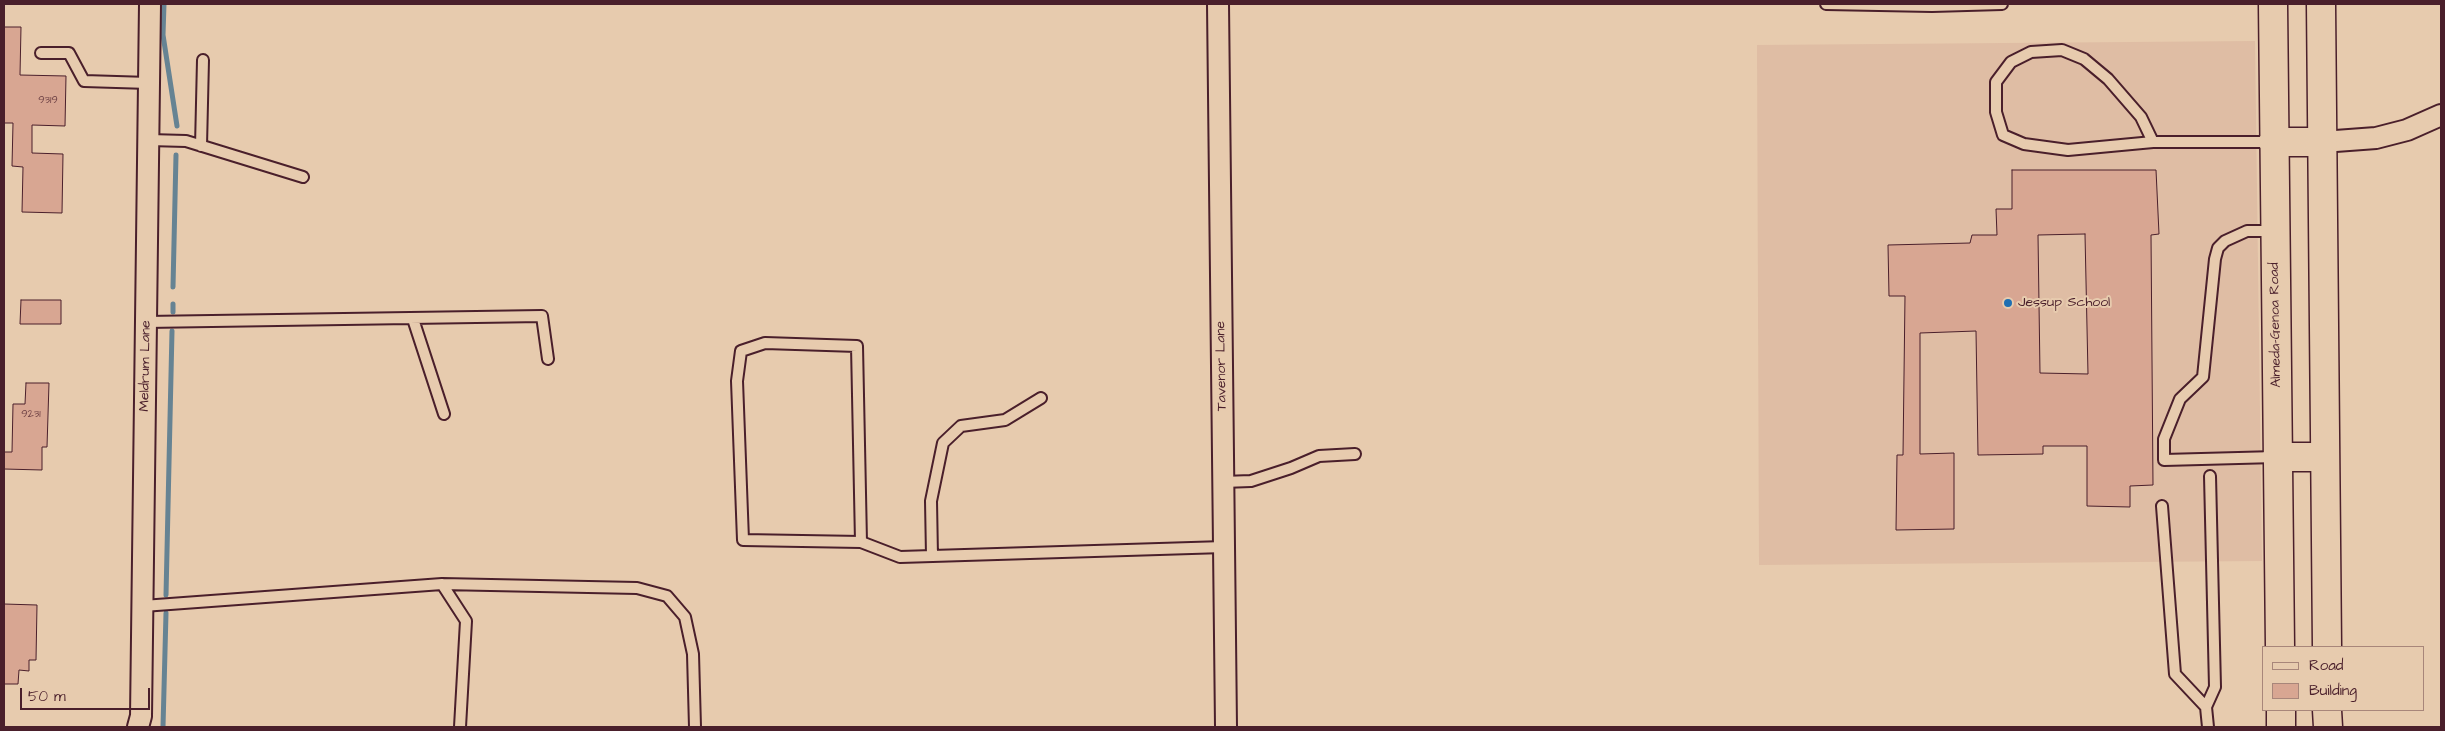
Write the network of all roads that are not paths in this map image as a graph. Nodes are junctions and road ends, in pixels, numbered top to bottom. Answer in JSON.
{"nodes":[{"id":1,"x":150,"y":4,"type":"edge"},
{"id":2,"x":1218,"y":4,"type":"edge"},
{"id":3,"x":1826,"y":4,"type":"edge"},
{"id":4,"x":2002,"y":4,"type":"edge"},
{"id":5,"x":2273,"y":4,"type":"edge"},
{"id":6,"x":2321,"y":4,"type":"edge"},
{"id":7,"x":41,"y":53,"type":"dead end"},
{"id":8,"x":203,"y":60,"type":"dead end"},
{"id":9,"x":149,"y":83,"type":"junction"},
{"id":10,"x":2441,"y":114,"type":"edge"},
{"id":11,"x":149,"y":140,"type":"junction"},
{"id":12,"x":2152,"y":142,"type":"junction"},
{"id":13,"x":2273,"y":142,"type":"junction"},
{"id":14,"x":2322,"y":142,"type":"junction"},
{"id":15,"x":201,"y":146,"type":"junction"},
{"id":16,"x":303,"y":177,"type":"dead end"},
{"id":17,"x":2275,"y":231,"type":"junction"},
{"id":18,"x":413,"y":318,"type":"junction"},
{"id":19,"x":146,"y":322,"type":"junction"},
{"id":20,"x":548,"y":359,"type":"dead end"},
{"id":21,"x":1041,"y":398,"type":"dead end"},
{"id":22,"x":444,"y":414,"type":"dead end"},
{"id":23,"x":1356,"y":454,"type":"dead end"},
{"id":24,"x":2277,"y":457,"type":"junction"},
{"id":25,"x":2325,"y":457,"type":"junction"},
{"id":26,"x":2210,"y":476,"type":"dead end"},
{"id":27,"x":1223,"y":482,"type":"junction"},
{"id":28,"x":2162,"y":506,"type":"dead end"},
{"id":29,"x":861,"y":542,"type":"junction"},
{"id":30,"x":1224,"y":547,"type":"junction"},
{"id":31,"x":932,"y":556,"type":"junction"},
{"id":32,"x":442,"y":584,"type":"junction"},
{"id":33,"x":143,"y":606,"type":"junction"},
{"id":34,"x":2280,"y":646,"type":"edge"},
{"id":35,"x":2326,"y":646,"type":"edge"},
{"id":36,"x":2206,"y":707,"type":"junction"},
{"id":37,"x":2281,"y":711,"type":"edge"},
{"id":38,"x":2327,"y":711,"type":"edge"},
{"id":39,"x":138,"y":727,"type":"edge"},
{"id":40,"x":460,"y":727,"type":"edge"},
{"id":41,"x":695,"y":727,"type":"edge"},
{"id":42,"x":1226,"y":727,"type":"edge"},
{"id":43,"x":2208,"y":727,"type":"edge"},
{"id":44,"x":2281,"y":727,"type":"edge"},
{"id":45,"x":2328,"y":727,"type":"edge"}],
"edges":[{"from":1,"to":9,"type":"street","name":"Meldrum Lane"},
{"from":2,"to":27,"type":"street","name":"Tavenor Lane"},
{"from":3,"to":4,"type":"lane"},
{"from":5,"to":13,"type":"main road","name":"Almeda-Genoa Road"},
{"from":6,"to":14,"type":"main road"},
{"from":7,"to":9,"type":"lane"},
{"from":8,"to":15,"type":"lane"},
{"from":9,"to":11,"type":"street","name":"Meldrum Lane"},
{"from":10,"to":14,"type":"street"},
{"from":11,"to":15,"type":"lane"},
{"from":11,"to":19,"type":"street","name":"Meldrum Lane"},
{"from":12,"to":12,"type":"lane"},
{"from":12,"to":13,"type":"lane"},
{"from":13,"to":14,"type":"main road"},
{"from":13,"to":17,"type":"main road","name":"Almeda-Genoa Road"},
{"from":14,"to":25,"type":"main road"},
{"from":15,"to":16,"type":"lane"},
{"from":17,"to":24,"type":"main road","name":"Almeda-Genoa Road"},
{"from":17,"to":24,"type":"lane"},
{"from":18,"to":19,"type":"lane"},
{"from":18,"to":20,"type":"lane"},
{"from":18,"to":22,"type":"lane"},
{"from":19,"to":33,"type":"street","name":"Meldrum Lane"},
{"from":21,"to":31,"type":"lane"},
{"from":23,"to":27,"type":"lane"},
{"from":24,"to":25,"type":"main road"},
{"from":24,"to":34,"type":"main road","name":"Almeda-Genoa Road"},
{"from":25,"to":35,"type":"main road"},
{"from":26,"to":36,"type":"lane"},
{"from":27,"to":30,"type":"street","name":"Tavenor Lane"},
{"from":28,"to":36,"type":"lane"},
{"from":29,"to":29,"type":"lane"},
{"from":29,"to":31,"type":"lane"},
{"from":30,"to":31,"type":"lane"},
{"from":30,"to":42,"type":"street","name":"Tavenor Lane"},
{"from":32,"to":33,"type":"lane"},
{"from":32,"to":40,"type":"lane"},
{"from":32,"to":41,"type":"lane"},
{"from":33,"to":39,"type":"street","name":"Meldrum Lane"},
{"from":36,"to":43,"type":"lane"},
{"from":37,"to":44,"type":"main road"},
{"from":38,"to":45,"type":"main road"}]}
